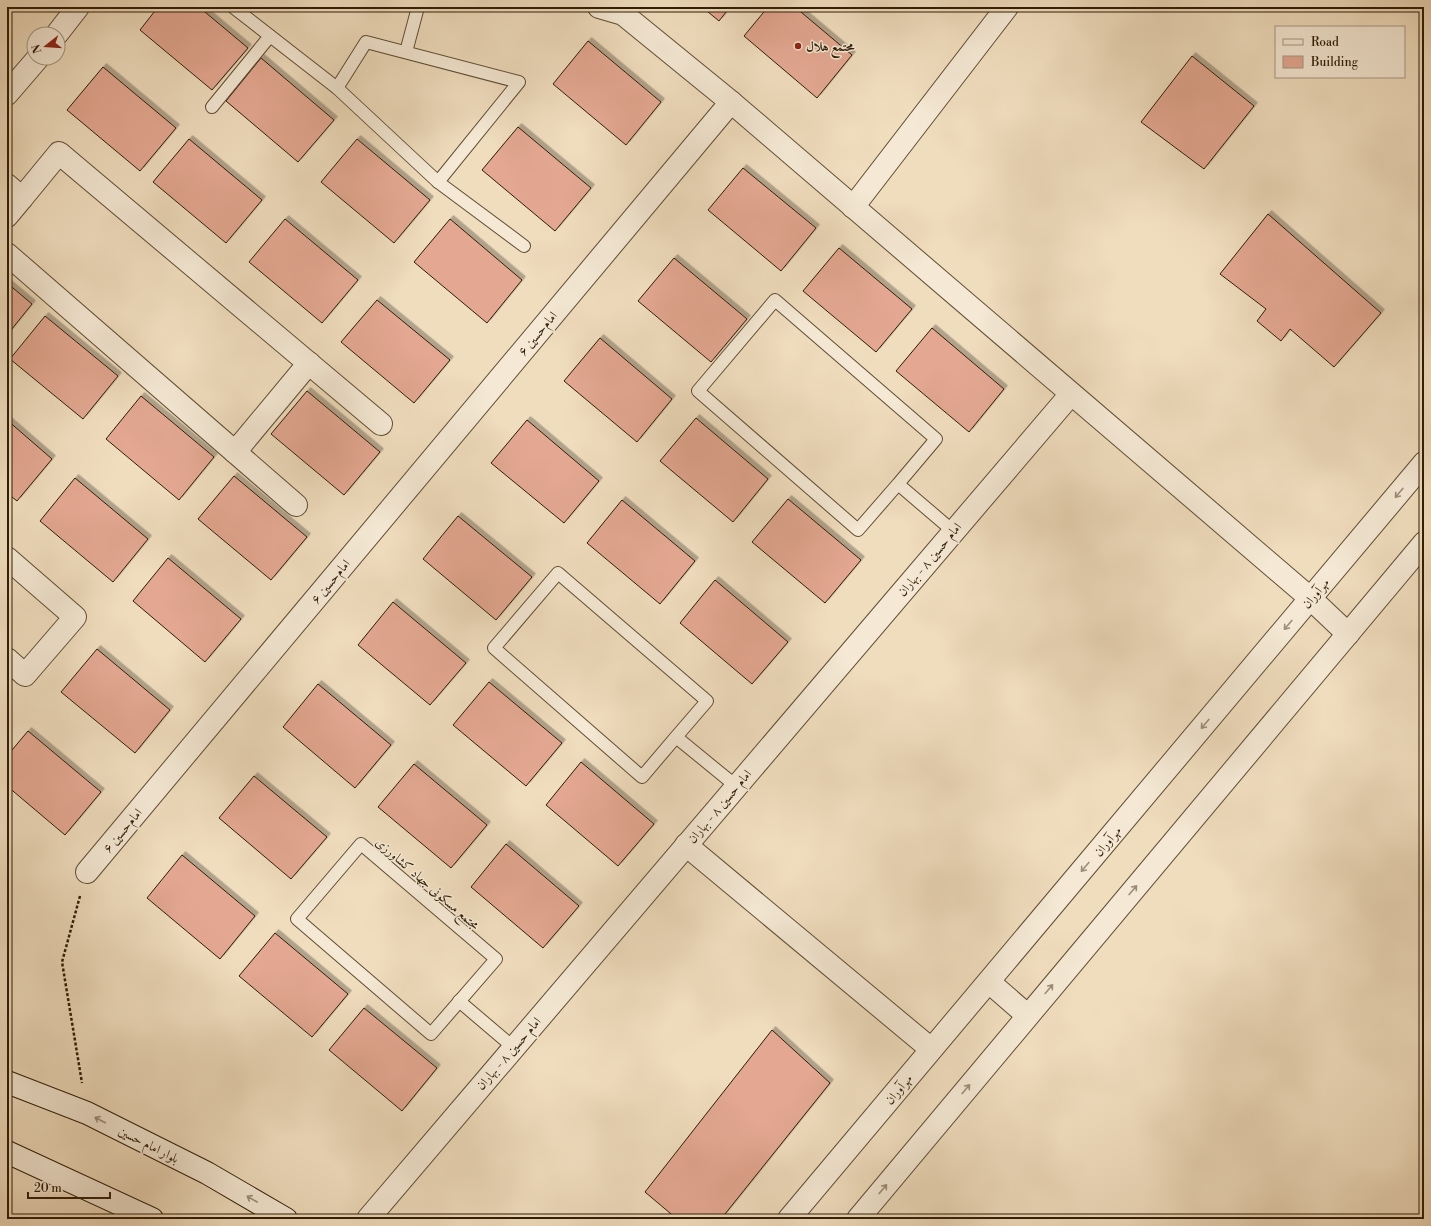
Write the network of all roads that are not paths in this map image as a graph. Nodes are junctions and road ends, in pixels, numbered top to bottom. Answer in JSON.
{"nodes":[{"id":1,"x":78,"y":7,"type":"edge"},
{"id":2,"x":232,"y":7,"type":"edge"},
{"id":3,"x":418,"y":7,"type":"edge"},
{"id":4,"x":599,"y":7,"type":"edge"},
{"id":5,"x":1007,"y":7,"type":"edge"},
{"id":6,"x":63,"y":26,"type":"edge"},
{"id":7,"x":270,"y":36,"type":"junction"},
{"id":8,"x":406,"y":52,"type":"junction"},
{"id":9,"x":31,"y":66,"type":"edge"},
{"id":10,"x":338,"y":88,"type":"junction"},
{"id":11,"x":7,"y":94,"type":"edge"},
{"id":12,"x":731,"y":102,"type":"junction"},
{"id":13,"x":212,"y":106,"type":"dead end"},
{"id":14,"x":438,"y":182,"type":"junction"},
{"id":15,"x":14,"y":192,"type":"edge"},
{"id":16,"x":853,"y":207,"type":"junction"},
{"id":17,"x":7,"y":216,"type":"edge"},
{"id":18,"x":524,"y":246,"type":"dead end"},
{"id":19,"x":7,"y":254,"type":"edge"},
{"id":20,"x":309,"y":363,"type":"junction"},
{"id":21,"x":1070,"y":394,"type":"junction"},
{"id":22,"x":381,"y":424,"type":"dead end"},
{"id":23,"x":235,"y":452,"type":"junction"},
{"id":24,"x":1424,"y":463,"type":"edge"},
{"id":25,"x":898,"y":484,"type":"junction"},
{"id":26,"x":296,"y":505,"type":"dead end"},
{"id":27,"x":953,"y":531,"type":"junction"},
{"id":28,"x":1424,"y":543,"type":"edge"},
{"id":29,"x":7,"y":558,"type":"edge"},
{"id":30,"x":1310,"y":598,"type":"junction"},
{"id":31,"x":1348,"y":634,"type":"junction"},
{"id":32,"x":7,"y":659,"type":"edge"},
{"id":33,"x":676,"y":737,"type":"junction"},
{"id":34,"x":736,"y":786,"type":"junction"},
{"id":35,"x":686,"y":844,"type":"junction"},
{"id":36,"x":86,"y":872,"type":"road end"},
{"id":37,"x":988,"y":982,"type":"junction"},
{"id":38,"x":459,"y":1001,"type":"junction"},
{"id":39,"x":1027,"y":1015,"type":"junction"},
{"id":40,"x":513,"y":1047,"type":"junction"},
{"id":41,"x":931,"y":1049,"type":"junction"},
{"id":42,"x":7,"y":1082,"type":"edge"},
{"id":43,"x":7,"y":1152,"type":"edge"},
{"id":44,"x":152,"y":1219,"type":"edge"},
{"id":45,"x":286,"y":1219,"type":"edge"},
{"id":46,"x":368,"y":1219,"type":"edge"},
{"id":47,"x":789,"y":1219,"type":"edge"},
{"id":48,"x":858,"y":1219,"type":"edge"}],
"edges":[{"from":1,"to":6,"type":"street"},
{"from":2,"to":7,"type":"lane"},
{"from":3,"to":8,"type":"lane"},
{"from":4,"to":12,"type":"street"},
{"from":5,"to":16,"type":"street"},
{"from":7,"to":10,"type":"lane"},
{"from":7,"to":13,"type":"lane"},
{"from":8,"to":10,"type":"lane"},
{"from":8,"to":14,"type":"lane"},
{"from":9,"to":11,"type":"street"},
{"from":10,"to":14,"type":"lane"},
{"from":12,"to":16,"type":"street"},
{"from":12,"to":36,"type":"street","name":"امام‌حسین ۶"},
{"from":14,"to":18,"type":"lane"},
{"from":15,"to":17,"type":"street"},
{"from":15,"to":20,"type":"street"},
{"from":16,"to":21,"type":"street"},
{"from":19,"to":23,"type":"street"},
{"from":20,"to":22,"type":"street"},
{"from":20,"to":23,"type":"street"},
{"from":21,"to":27,"type":"street","name":"امام حسین ۸ - بهاران"},
{"from":21,"to":30,"type":"street"},
{"from":23,"to":26,"type":"street"},
{"from":24,"to":30,"type":"street","name":"مهرآوران","one_way":true},
{"from":25,"to":25,"type":"lane"},
{"from":25,"to":27,"type":"lane"},
{"from":27,"to":34,"type":"street","name":"امام حسین ۸ - بهاران"},
{"from":28,"to":31,"type":"street"},
{"from":29,"to":32,"type":"street"},
{"from":30,"to":31,"type":"street"},
{"from":30,"to":37,"type":"street","name":"مهرآوران","one_way":true},
{"from":39,"to":31,"type":"street","one_way":true},
{"from":33,"to":33,"type":"lane"},
{"from":33,"to":34,"type":"lane"},
{"from":34,"to":35,"type":"street","name":"امام حسین ۸ - بهاران"},
{"from":35,"to":40,"type":"street","name":"امام حسین ۸ - بهاران"},
{"from":35,"to":41,"type":"street"},
{"from":37,"to":39,"type":"street"},
{"from":37,"to":41,"type":"street","name":"مهرآوران"},
{"from":38,"to":38,"type":"lane","name":"مجتمع مسکونی جهاد کشاورزی"},
{"from":38,"to":40,"type":"lane"},
{"from":48,"to":39,"type":"street","one_way":true},
{"from":40,"to":46,"type":"street","name":"امام حسین ۸ - بهاران"},
{"from":41,"to":47,"type":"street","name":"مهرآوران"},
{"from":45,"to":42,"type":"street","name":"بلوار امام حسین","one_way":true},
{"from":43,"to":44,"type":"street"}]}
